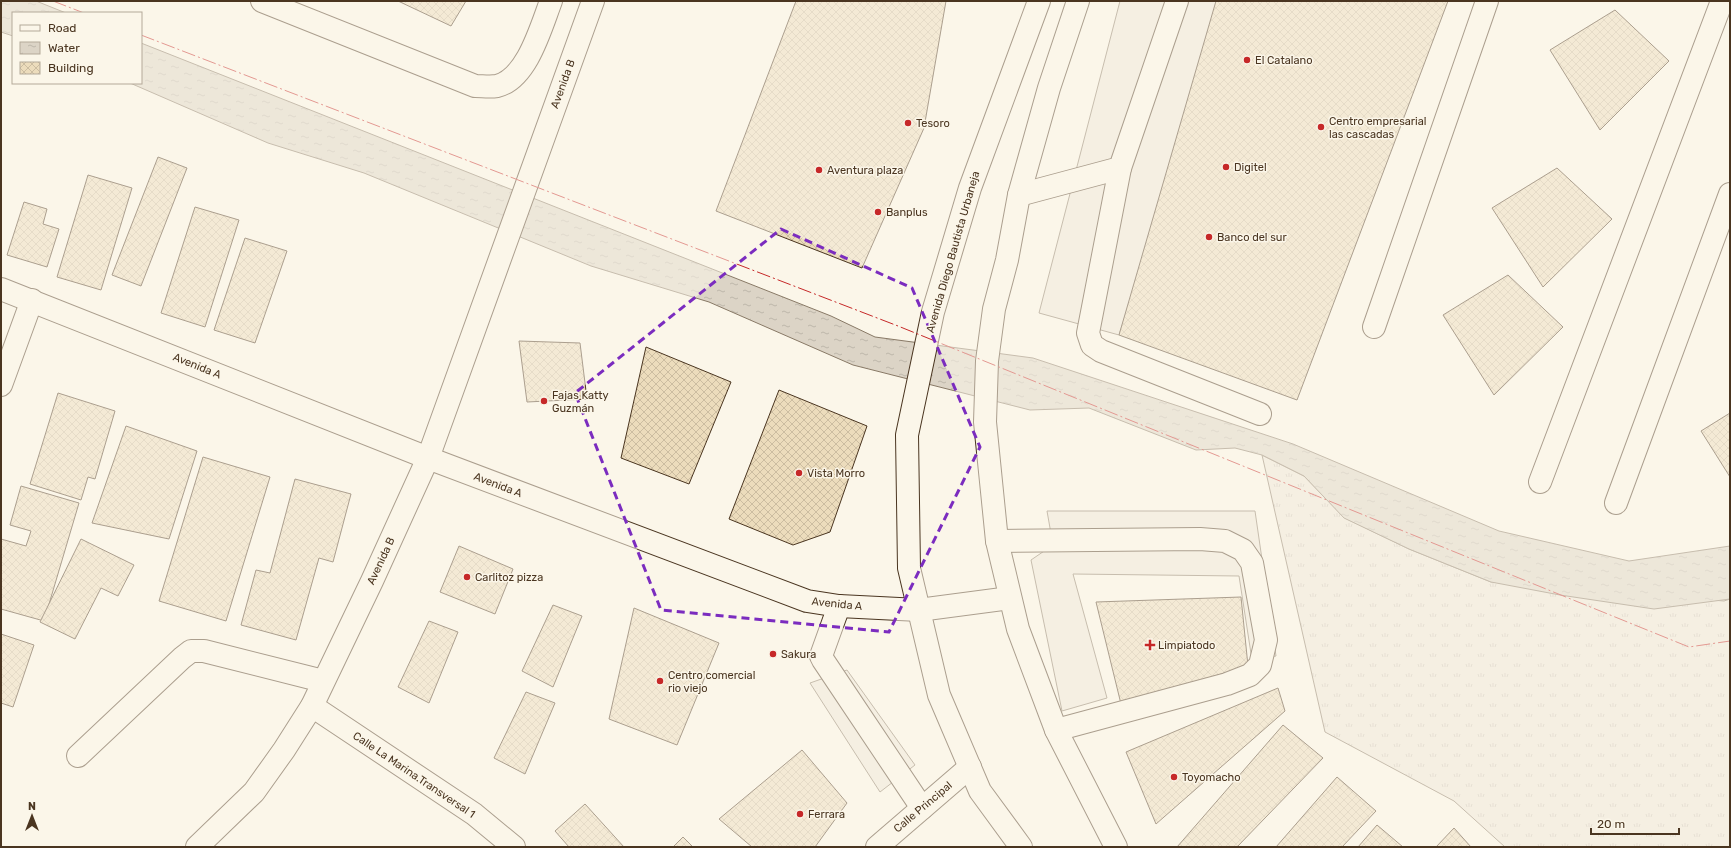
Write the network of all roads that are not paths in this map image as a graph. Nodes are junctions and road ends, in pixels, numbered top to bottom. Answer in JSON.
{"nodes":[{"id":1,"x":262,"y":1,"type":"edge"},
{"id":2,"x":551,"y":1,"type":"edge"},
{"id":3,"x":593,"y":1,"type":"edge"},
{"id":4,"x":1039,"y":1,"type":"edge"},
{"id":5,"x":1078,"y":1,"type":"edge"},
{"id":6,"x":1177,"y":1,"type":"edge"},
{"id":7,"x":1487,"y":1,"type":"edge"},
{"id":8,"x":1722,"y":1,"type":"edge"},
{"id":9,"x":1120,"y":168,"type":"junction"},
{"id":10,"x":1019,"y":194,"type":"junction"},
{"id":11,"x":1730,"y":194,"type":"edge"},
{"id":12,"x":1,"y":288,"type":"edge"},
{"id":13,"x":32,"y":300,"type":"junction"},
{"id":14,"x":1374,"y":327,"type":"dead end"},
{"id":15,"x":1,"y":385,"type":"edge"},
{"id":16,"x":1260,"y":414,"type":"dead end"},
{"id":17,"x":428,"y":458,"type":"junction"},
{"id":18,"x":1540,"y":482,"type":"dead end"},
{"id":19,"x":1616,"y":503,"type":"dead end"},
{"id":20,"x":997,"y":541,"type":"junction"},
{"id":21,"x":1010,"y":598,"type":"junction"},
{"id":22,"x":839,"y":606,"type":"junction"},
{"id":23,"x":919,"y":610,"type":"junction"},
{"id":24,"x":323,"y":682,"type":"junction"},
{"id":25,"x":312,"y":706,"type":"junction"},
{"id":26,"x":1056,"y":730,"type":"junction"},
{"id":27,"x":78,"y":756,"type":"dead end"},
{"id":28,"x":970,"y":767,"type":"junction"},
{"id":29,"x":922,"y":808,"type":"junction"},
{"id":30,"x":197,"y":847,"type":"edge"},
{"id":31,"x":514,"y":847,"type":"edge"},
{"id":32,"x":876,"y":847,"type":"edge"},
{"id":33,"x":1021,"y":847,"type":"edge"},
{"id":34,"x":1116,"y":847,"type":"edge"}],
"edges":[{"from":1,"to":2,"type":"street"},
{"from":3,"to":17,"type":"street","name":"Avenida B"},
{"from":4,"to":23,"type":"street","name":"Avenida Diego Bautista Urbaneja"},
{"from":5,"to":10,"type":"street"},
{"from":6,"to":9,"type":"street"},
{"from":7,"to":14,"type":"street"},
{"from":8,"to":18,"type":"street"},
{"from":9,"to":10,"type":"street"},
{"from":9,"to":16,"type":"street"},
{"from":10,"to":20,"type":"street"},
{"from":11,"to":19,"type":"street"},
{"from":12,"to":13,"type":"street","name":"Avenida A"},
{"from":13,"to":15,"type":"street"},
{"from":13,"to":17,"type":"street","name":"Avenida A"},
{"from":17,"to":22,"type":"street","name":"Avenida A"},
{"from":17,"to":24,"type":"street","name":"Avenida B"},
{"from":20,"to":21,"type":"street"},
{"from":20,"to":26,"type":"street"},
{"from":21,"to":23,"type":"street","name":"Avenida A"},
{"from":21,"to":26,"type":"street"},
{"from":22,"to":23,"type":"street","name":"Avenida A"},
{"from":22,"to":29,"type":"street"},
{"from":23,"to":28,"type":"street","name":"Avenida Diego Bautista Urbaneja"},
{"from":24,"to":25,"type":"street","name":"Avenida B"},
{"from":24,"to":27,"type":"street"},
{"from":25,"to":30,"type":"street","name":"Avenida B"},
{"from":25,"to":31,"type":"street","name":"Calle La Marina.Transversal 1"},
{"from":26,"to":34,"type":"street"},
{"from":28,"to":29,"type":"street","name":"Calle Principal"},
{"from":28,"to":33,"type":"street","name":"Avenida Diego Bautista Urbaneja"},
{"from":29,"to":32,"type":"street","name":"Calle Principal"}]}
